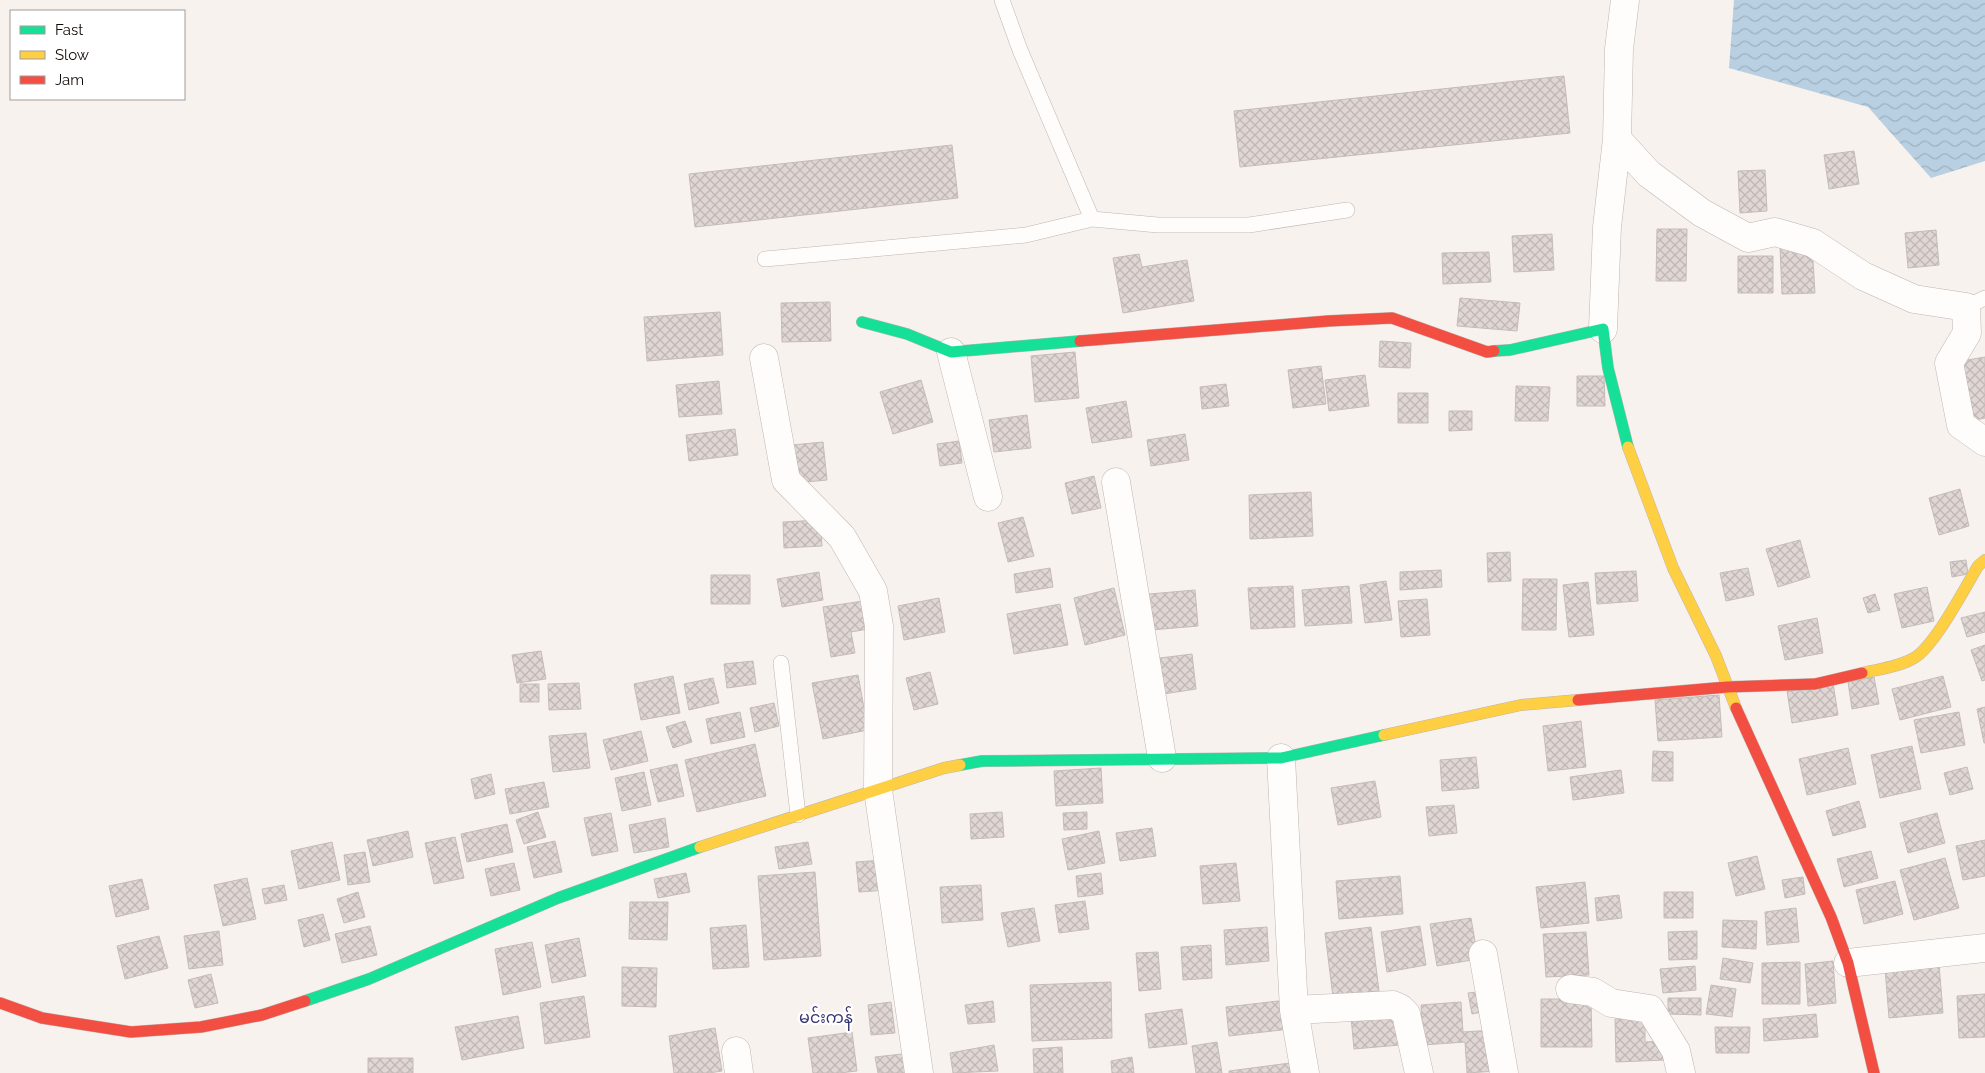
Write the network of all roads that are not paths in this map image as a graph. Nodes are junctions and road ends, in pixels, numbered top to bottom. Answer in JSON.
{"nodes":[{"id":1,"x":1002,"y":0,"type":"edge"},
{"id":2,"x":1625,"y":0,"type":"edge"},
{"id":3,"x":1617,"y":138,"type":"junction"},
{"id":4,"x":1347,"y":210,"type":"dead end"},
{"id":5,"x":1092,"y":220,"type":"junction"},
{"id":6,"x":765,"y":259,"type":"dead end"},
{"id":7,"x":1975,"y":303,"type":"edge"},
{"id":8,"x":862,"y":322,"type":"dead end"},
{"id":9,"x":1603,"y":329,"type":"junction"},
{"id":10,"x":950,"y":352,"type":"junction"},
{"id":11,"x":764,"y":358,"type":"dead end"},
{"id":12,"x":1985,"y":442,"type":"edge"},
{"id":13,"x":1116,"y":482,"type":"dead end"},
{"id":14,"x":988,"y":497,"type":"dead end"},
{"id":15,"x":1985,"y":560,"type":"edge"},
{"id":16,"x":782,"y":663,"type":"dead end"},
{"id":17,"x":1727,"y":687,"type":"junction"},
{"id":18,"x":1162,"y":758,"type":"junction"},
{"id":19,"x":1281,"y":758,"type":"junction"},
{"id":20,"x":878,"y":790,"type":"junction"},
{"id":21,"x":798,"y":815,"type":"junction"},
{"id":22,"x":1985,"y":948,"type":"edge"},
{"id":23,"x":1483,"y":954,"type":"dead end"},
{"id":24,"x":1848,"y":963,"type":"junction"},
{"id":25,"x":1570,"y":989,"type":"dead end"},
{"id":26,"x":0,"y":1003,"type":"edge"},
{"id":27,"x":1294,"y":1010,"type":"junction"},
{"id":28,"x":919,"y":1073,"type":"edge"},
{"id":29,"x":1305,"y":1073,"type":"edge"},
{"id":30,"x":1419,"y":1073,"type":"edge"},
{"id":31,"x":1504,"y":1073,"type":"edge"},
{"id":32,"x":1681,"y":1073,"type":"edge"},
{"id":33,"x":1874,"y":1073,"type":"edge"}],
"edges":[{"from":1,"to":5,"type":"lane"},
{"from":2,"to":3,"type":"street"},
{"from":3,"to":7,"type":"street"},
{"from":3,"to":9,"type":"street"},
{"from":4,"to":5,"type":"lane"},
{"from":5,"to":6,"type":"lane"},
{"from":7,"to":12,"type":"street"},
{"from":8,"to":10,"type":"street"},
{"from":9,"to":10,"type":"street"},
{"from":9,"to":17,"type":"street"},
{"from":10,"to":14,"type":"street"},
{"from":11,"to":20,"type":"street"},
{"from":13,"to":18,"type":"street"},
{"from":15,"to":17,"type":"street"},
{"from":16,"to":21,"type":"lane"},
{"from":17,"to":19,"type":"street"},
{"from":17,"to":24,"type":"street"},
{"from":18,"to":19,"type":"street"},
{"from":18,"to":20,"type":"street"},
{"from":19,"to":27,"type":"street"},
{"from":20,"to":21,"type":"street"},
{"from":20,"to":28,"type":"street"},
{"from":21,"to":26,"type":"street"},
{"from":22,"to":24,"type":"street"},
{"from":23,"to":31,"type":"street"},
{"from":24,"to":33,"type":"street"},
{"from":25,"to":32,"type":"street"},
{"from":27,"to":29,"type":"street"},
{"from":27,"to":30,"type":"street"}]}
